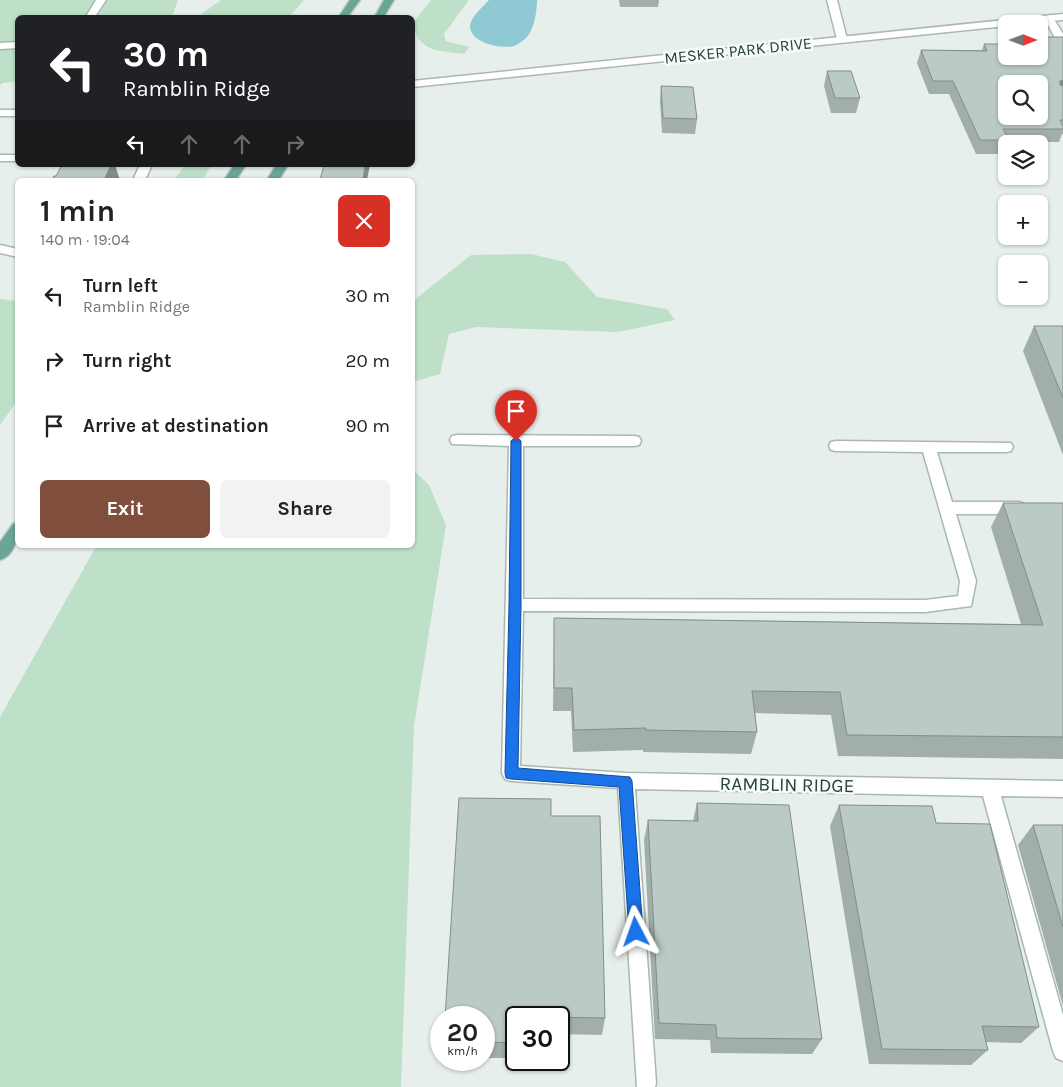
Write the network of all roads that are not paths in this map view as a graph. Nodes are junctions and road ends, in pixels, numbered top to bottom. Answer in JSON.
{"nodes":[{"id":1,"x":101,"y":0,"type":"edge"},
{"id":2,"x":355,"y":0,"type":"edge"},
{"id":3,"x":390,"y":0,"type":"edge"},
{"id":4,"x":832,"y":0,"type":"edge"},
{"id":5,"x":91,"y":15,"type":"edge"},
{"id":6,"x":344,"y":15,"type":"edge"},
{"id":7,"x":380,"y":15,"type":"edge"},
{"id":8,"x":1063,"y":17,"type":"edge"},
{"id":9,"x":1049,"y":18,"type":"junction"},
{"id":10,"x":842,"y":39,"type":"junction"},
{"id":11,"x":1063,"y":43,"type":"edge"},
{"id":12,"x":15,"y":45,"type":"edge"},
{"id":13,"x":0,"y":46,"type":"edge"},
{"id":14,"x":415,"y":84,"type":"edge"},
{"id":15,"x":15,"y":113,"type":"edge"},
{"id":16,"x":1,"y":114,"type":"edge"},
{"id":17,"x":0,"y":158,"type":"edge"},
{"id":18,"x":15,"y":158,"type":"edge"},
{"id":19,"x":239,"y":167,"type":"edge"},
{"id":20,"x":281,"y":167,"type":"edge"},
{"id":21,"x":231,"y":178,"type":"edge"},
{"id":22,"x":273,"y":178,"type":"edge"},
{"id":23,"x":0,"y":249,"type":"edge"},
{"id":24,"x":15,"y":252,"type":"edge"},
{"id":25,"x":457,"y":440,"type":"dead end"},
{"id":26,"x":516,"y":441,"type":"junction"},
{"id":27,"x":634,"y":442,"type":"dead end"},
{"id":28,"x":836,"y":446,"type":"dead end"},
{"id":29,"x":929,"y":448,"type":"junction"},
{"id":30,"x":1006,"y":448,"type":"dead end"},
{"id":31,"x":948,"y":508,"type":"junction"},
{"id":32,"x":1034,"y":508,"type":"edge"},
{"id":33,"x":15,"y":532,"type":"edge"},
{"id":34,"x":0,"y":554,"type":"edge"},
{"id":35,"x":515,"y":605,"type":"junction"},
{"id":36,"x":626,"y":781,"type":"junction"},
{"id":37,"x":990,"y":788,"type":"junction"},
{"id":38,"x":1063,"y":789,"type":"edge"},
{"id":39,"x":1063,"y":1051,"type":"edge"},
{"id":40,"x":646,"y":1083,"type":"dead end"}],
"edges":[{"from":1,"to":5,"type":"street"},
{"from":2,"to":6,"type":"main road"},
{"from":3,"to":7,"type":"main road"},
{"from":4,"to":10,"type":"street"},
{"from":8,"to":9,"type":"street","name":"MESKER PARK DRIVE"},
{"from":9,"to":10,"type":"street","name":"MESKER PARK DRIVE"},
{"from":9,"to":11,"type":"street"},
{"from":10,"to":14,"type":"street","name":"MESKER PARK DRIVE"},
{"from":12,"to":13,"type":"street"},
{"from":15,"to":16,"type":"street"},
{"from":17,"to":18,"type":"street"},
{"from":19,"to":21,"type":"main road"},
{"from":20,"to":22,"type":"main road"},
{"from":23,"to":24,"type":"street"},
{"from":25,"to":26,"type":"street"},
{"from":26,"to":27,"type":"street"},
{"from":26,"to":35,"type":"street"},
{"from":28,"to":29,"type":"street"},
{"from":29,"to":30,"type":"street"},
{"from":29,"to":31,"type":"street"},
{"from":31,"to":32,"type":"street"},
{"from":31,"to":35,"type":"street"},
{"from":33,"to":34,"type":"main road"},
{"from":35,"to":36,"type":"street","name":"RAMBLIN RIDGE"},
{"from":36,"to":37,"type":"street","name":"RAMBLIN RIDGE"},
{"from":36,"to":40,"type":"street"},
{"from":37,"to":38,"type":"street","name":"RAMBLIN RIDGE"},
{"from":37,"to":39,"type":"street"}]}
